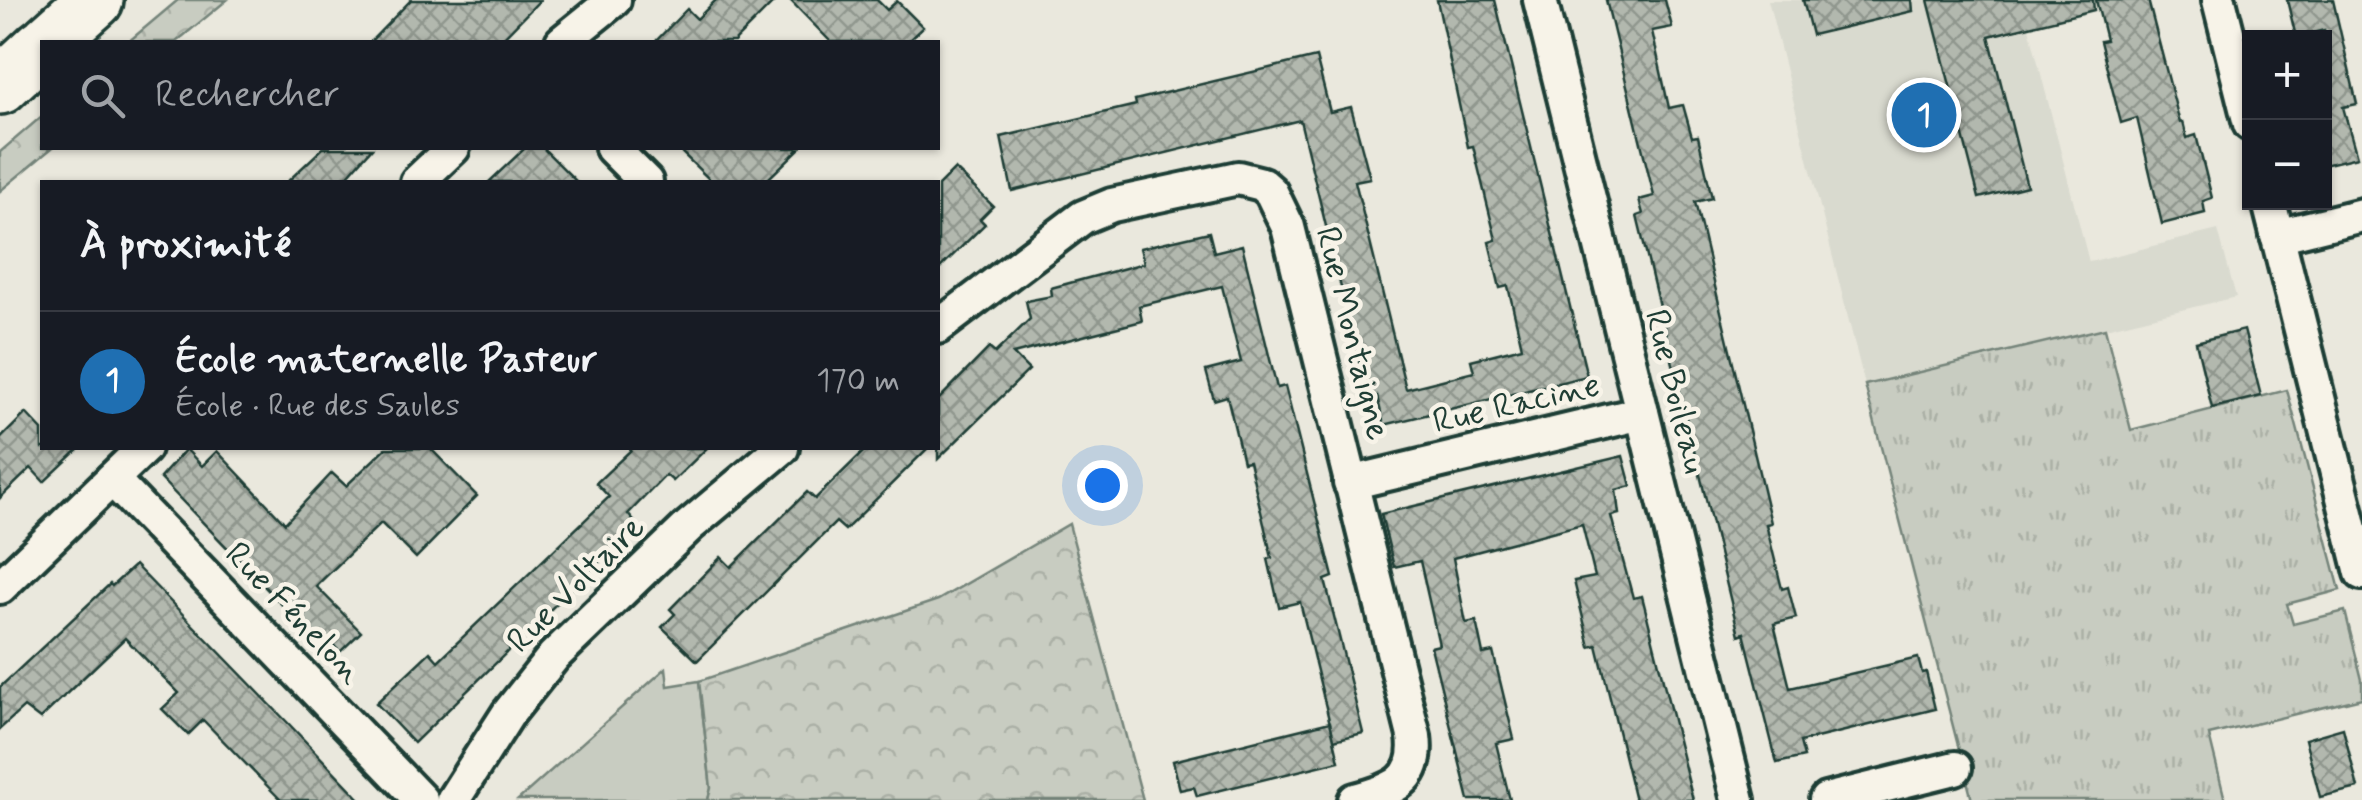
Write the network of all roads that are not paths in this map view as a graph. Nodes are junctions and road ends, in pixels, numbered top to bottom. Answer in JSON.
{"nodes":[{"id":1,"x":94,"y":0,"type":"edge"},
{"id":2,"x":614,"y":0,"type":"edge"},
{"id":3,"x":1540,"y":0,"type":"edge"},
{"id":4,"x":2219,"y":0,"type":"edge"},
{"id":5,"x":50,"y":40,"type":"edge"},
{"id":6,"x":564,"y":40,"type":"edge"},
{"id":7,"x":40,"y":50,"type":"edge"},
{"id":8,"x":0,"y":86,"type":"edge"},
{"id":9,"x":2249,"y":120,"type":"edge"},
{"id":10,"x":452,"y":150,"type":"edge"},
{"id":11,"x":614,"y":150,"type":"edge"},
{"id":12,"x":420,"y":180,"type":"edge"},
{"id":13,"x":644,"y":180,"type":"edge"},
{"id":14,"x":2271,"y":210,"type":"edge"},
{"id":15,"x":2362,"y":215,"type":"edge"},
{"id":16,"x":2278,"y":236,"type":"junction"},
{"id":17,"x":940,"y":325,"type":"edge"},
{"id":18,"x":1642,"y":414,"type":"junction"},
{"id":19,"x":142,"y":450,"type":"edge"},
{"id":20,"x":780,"y":450,"type":"edge"},
{"id":21,"x":112,"y":478,"type":"junction"},
{"id":22,"x":1350,"y":483,"type":"junction"},
{"id":23,"x":2362,"y":573,"type":"edge"},
{"id":24,"x":0,"y":587,"type":"edge"},
{"id":25,"x":1956,"y":768,"type":"dead end"},
{"id":26,"x":421,"y":800,"type":"edge"},
{"id":27,"x":453,"y":800,"type":"edge"},
{"id":28,"x":1355,"y":800,"type":"edge"},
{"id":29,"x":1738,"y":800,"type":"edge"},
{"id":30,"x":1826,"y":800,"type":"edge"}],
"edges":[{"from":1,"to":5,"type":"highway"},
{"from":2,"to":6,"type":"street"},
{"from":3,"to":18,"type":"street","name":"Rue Boileau"},
{"from":4,"to":9,"type":"street"},
{"from":7,"to":8,"type":"highway"},
{"from":10,"to":12,"type":"street"},
{"from":11,"to":13,"type":"street"},
{"from":14,"to":16,"type":"street"},
{"from":15,"to":16,"type":"street"},
{"from":16,"to":23,"type":"street"},
{"from":17,"to":22,"type":"street","name":"Rue Montaigne"},
{"from":18,"to":22,"type":"street","name":"Rue Racine"},
{"from":18,"to":29,"type":"street","name":"Rue Boileau"},
{"from":19,"to":21,"type":"street"},
{"from":20,"to":27,"type":"street","name":"Rue Voltaire"},
{"from":21,"to":24,"type":"street"},
{"from":21,"to":26,"type":"street","name":"Rue Fénelon"},
{"from":22,"to":28,"type":"street","name":"Rue Montaigne"},
{"from":25,"to":30,"type":"street"}]}
